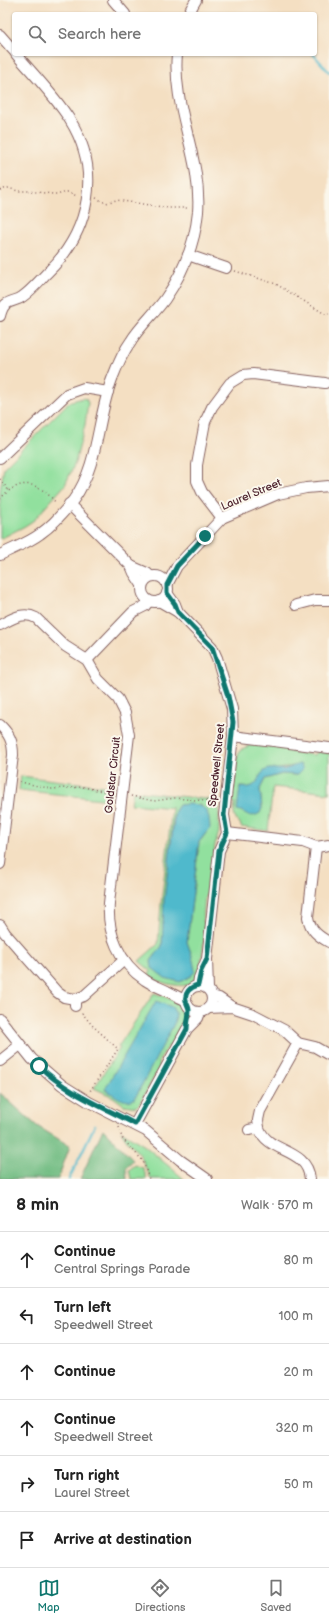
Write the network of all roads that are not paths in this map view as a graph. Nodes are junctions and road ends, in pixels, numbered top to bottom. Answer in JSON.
{"nodes":[{"id":1,"x":113,"y":0,"type":"edge"},
{"id":2,"x":196,"y":0,"type":"edge"},
{"id":3,"x":123,"y":12,"type":"edge"},
{"id":4,"x":189,"y":12,"type":"edge"},
{"id":5,"x":0,"y":35,"type":"edge"},
{"id":6,"x":12,"y":50,"type":"edge"},
{"id":7,"x":18,"y":56,"type":"edge"},
{"id":8,"x":177,"y":56,"type":"edge"},
{"id":9,"x":188,"y":255,"type":"junction"},
{"id":10,"x":226,"y":268,"type":"road end"},
{"id":11,"x":3,"y":301,"type":"edge"},
{"id":12,"x":0,"y":316,"type":"edge"},
{"id":13,"x":326,"y":383,"type":"dead end"},
{"id":14,"x":108,"y":392,"type":"junction"},
{"id":15,"x":0,"y":458,"type":"edge"},
{"id":16,"x":329,"y":486,"type":"edge"},
{"id":17,"x":69,"y":504,"type":"junction"},
{"id":18,"x":222,"y":518,"type":"junction"},
{"id":19,"x":0,"y":555,"type":"edge"},
{"id":20,"x":132,"y":566,"type":"junction"},
{"id":21,"x":177,"y":566,"type":"junction"},
{"id":22,"x":154,"y":576,"type":"junction"},
{"id":23,"x":167,"y":589,"type":"junction"},
{"id":24,"x":148,"y":595,"type":"junction"},
{"id":25,"x":329,"y":600,"type":"edge"},
{"id":26,"x":296,"y":605,"type":"dead end"},
{"id":27,"x":178,"y":612,"type":"junction"},
{"id":28,"x":0,"y":625,"type":"edge"},
{"id":29,"x":87,"y":660,"type":"junction"},
{"id":30,"x":0,"y":725,"type":"edge"},
{"id":31,"x":233,"y":736,"type":"junction"},
{"id":32,"x":329,"y":748,"type":"edge"},
{"id":33,"x":227,"y":833,"type":"junction"},
{"id":34,"x":329,"y":845,"type":"edge"},
{"id":35,"x":316,"y":847,"type":"junction"},
{"id":36,"x":0,"y":864,"type":"edge"},
{"id":37,"x":0,"y":925,"type":"edge"},
{"id":38,"x":329,"y":942,"type":"edge"},
{"id":39,"x":207,"y":959,"type":"junction"},
{"id":40,"x":124,"y":960,"type":"junction"},
{"id":41,"x":194,"y":988,"type":"junction"},
{"id":42,"x":168,"y":991,"type":"junction"},
{"id":43,"x":210,"y":992,"type":"junction"},
{"id":44,"x":188,"y":1004,"type":"junction"},
{"id":45,"x":232,"y":1007,"type":"junction"},
{"id":46,"x":204,"y":1010,"type":"junction"},
{"id":47,"x":0,"y":1019,"type":"edge"},
{"id":48,"x":187,"y":1029,"type":"junction"},
{"id":49,"x":298,"y":1043,"type":"junction"},
{"id":50,"x":20,"y":1045,"type":"junction"},
{"id":51,"x":329,"y":1055,"type":"edge"},
{"id":52,"x":0,"y":1061,"type":"edge"},
{"id":53,"x":135,"y":1124,"type":"junction"},
{"id":54,"x":207,"y":1179,"type":"edge"},
{"id":55,"x":310,"y":1179,"type":"edge"}],
"edges":[{"from":1,"to":3,"type":"street"},
{"from":2,"to":4,"type":"street"},
{"from":5,"to":6,"type":"street"},
{"from":7,"to":11,"type":"street"},
{"from":8,"to":9,"type":"street"},
{"from":9,"to":10,"type":"street"},
{"from":9,"to":14,"type":"street"},
{"from":11,"to":12,"type":"street"},
{"from":13,"to":18,"type":"street"},
{"from":14,"to":15,"type":"street"},
{"from":14,"to":17,"type":"street"},
{"from":16,"to":18,"type":"street","name":"Laurel Street"},
{"from":17,"to":19,"type":"street"},
{"from":17,"to":20,"type":"street"},
{"from":18,"to":21,"type":"street","name":"Laurel Street"},
{"from":20,"to":22,"type":"street"},
{"from":20,"to":24,"type":"street"},
{"from":21,"to":22,"type":"street","name":"Laurel Street"},
{"from":21,"to":23,"type":"street","name":"Laurel Street"},
{"from":22,"to":23,"type":"street","name":"Speedwell Street"},
{"from":22,"to":24,"type":"street","name":"Laurel Street"},
{"from":23,"to":24,"type":"street","name":"Laurel Street"},
{"from":23,"to":27,"type":"street","name":"Speedwell Street"},
{"from":24,"to":27,"type":"street","name":"Speedwell Street"},
{"from":24,"to":29,"type":"street"},
{"from":25,"to":26,"type":"street"},
{"from":27,"to":31,"type":"street","name":"Speedwell Street"},
{"from":28,"to":29,"type":"street","name":"Goldstar Circuit"},
{"from":29,"to":40,"type":"street","name":"Goldstar Circuit"},
{"from":30,"to":36,"type":"street"},
{"from":31,"to":32,"type":"street"},
{"from":31,"to":33,"type":"street","name":"Speedwell Street"},
{"from":33,"to":35,"type":"street"},
{"from":33,"to":39,"type":"street"},
{"from":34,"to":35,"type":"street"},
{"from":35,"to":38,"type":"street"},
{"from":37,"to":40,"type":"street"},
{"from":39,"to":41,"type":"street"},
{"from":39,"to":43,"type":"street"},
{"from":40,"to":42,"type":"street","name":"Goldstar Circuit"},
{"from":41,"to":42,"type":"street","name":"Goldstar Circuit"},
{"from":41,"to":43,"type":"street"},
{"from":41,"to":44,"type":"street"},
{"from":42,"to":44,"type":"street","name":"Goldstar Circuit"},
{"from":43,"to":45,"type":"street"},
{"from":43,"to":46,"type":"street"},
{"from":44,"to":46,"type":"street"},
{"from":44,"to":48,"type":"street"},
{"from":45,"to":46,"type":"street"},
{"from":45,"to":49,"type":"street"},
{"from":46,"to":48,"type":"street"},
{"from":47,"to":50,"type":"street"},
{"from":48,"to":53,"type":"street"},
{"from":49,"to":51,"type":"street"},
{"from":49,"to":55,"type":"street"},
{"from":50,"to":52,"type":"street"},
{"from":50,"to":53,"type":"street"},
{"from":53,"to":54,"type":"street"}]}
